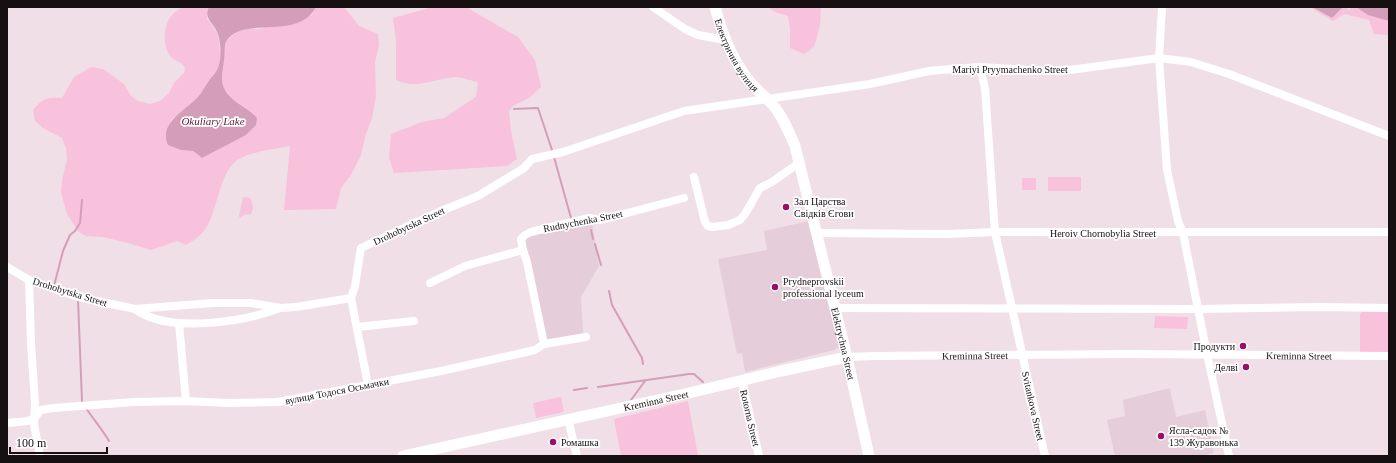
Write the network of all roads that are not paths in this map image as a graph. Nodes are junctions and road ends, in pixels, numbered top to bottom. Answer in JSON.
{"nodes":[{"id":1,"x":653,"y":7,"type":"edge"},
{"id":2,"x":715,"y":7,"type":"edge"},
{"id":3,"x":1162,"y":7,"type":"edge"},
{"id":4,"x":725,"y":40,"type":"junction"},
{"id":5,"x":1159,"y":58,"type":"junction"},
{"id":6,"x":980,"y":68,"type":"junction"},
{"id":7,"x":766,"y":99,"type":"junction"},
{"id":8,"x":1389,"y":136,"type":"edge"},
{"id":9,"x":799,"y":163,"type":"junction"},
{"id":10,"x":694,"y":177,"type":"dead end"},
{"id":11,"x":684,"y":198,"type":"dead end"},
{"id":12,"x":816,"y":232,"type":"junction"},
{"id":13,"x":995,"y":232,"type":"junction"},
{"id":14,"x":1389,"y":232,"type":"edge"},
{"id":15,"x":1183,"y":233,"type":"junction"},
{"id":16,"x":523,"y":250,"type":"junction"},
{"id":17,"x":7,"y":267,"type":"edge"},
{"id":18,"x":29,"y":280,"type":"junction"},
{"id":19,"x":430,"y":283,"type":"dead end"},
{"id":20,"x":350,"y":298,"type":"junction"},
{"id":21,"x":281,"y":308,"type":"junction"},
{"id":22,"x":835,"y":308,"type":"junction"},
{"id":23,"x":1012,"y":308,"type":"junction"},
{"id":24,"x":1389,"y":308,"type":"edge"},
{"id":25,"x":135,"y":309,"type":"junction"},
{"id":26,"x":1198,"y":309,"type":"junction"},
{"id":27,"x":414,"y":321,"type":"dead end"},
{"id":28,"x":179,"y":323,"type":"junction"},
{"id":29,"x":356,"y":327,"type":"junction"},
{"id":30,"x":586,"y":337,"type":"dead end"},
{"id":31,"x":544,"y":344,"type":"junction"},
{"id":32,"x":1022,"y":355,"type":"junction"},
{"id":33,"x":1207,"y":355,"type":"junction"},
{"id":34,"x":1389,"y":356,"type":"edge"},
{"id":35,"x":847,"y":357,"type":"junction"},
{"id":36,"x":732,"y":383,"type":"junction"},
{"id":37,"x":368,"y":385,"type":"junction"},
{"id":38,"x":186,"y":401,"type":"junction"},
{"id":39,"x":34,"y":418,"type":"junction"},
{"id":40,"x":568,"y":419,"type":"junction"},
{"id":41,"x":7,"y":423,"type":"edge"},
{"id":42,"x":40,"y":456,"type":"edge"},
{"id":43,"x":403,"y":456,"type":"edge"},
{"id":44,"x":577,"y":456,"type":"edge"},
{"id":45,"x":759,"y":456,"type":"edge"},
{"id":46,"x":869,"y":456,"type":"edge"},
{"id":47,"x":1045,"y":456,"type":"edge"},
{"id":48,"x":1229,"y":456,"type":"edge"}],
"edges":[{"from":1,"to":4,"type":"street"},
{"from":2,"to":4,"type":"street","name":"Електрична вулиця"},
{"from":3,"to":5,"type":"street"},
{"from":4,"to":7,"type":"street","name":"Електрична вулиця"},
{"from":5,"to":6,"type":"street","name":"Mariyi Pryymachenko Street"},
{"from":5,"to":8,"type":"street","name":"Mariyi Pryymachenko Street"},
{"from":5,"to":15,"type":"street"},
{"from":6,"to":7,"type":"street","name":"Mariyi Pryymachenko Street"},
{"from":6,"to":13,"type":"street","name":"Svitankova Street"},
{"from":7,"to":9,"type":"street","name":"Elektrychna Street"},
{"from":7,"to":20,"type":"street","name":"Drohobytska Street"},
{"from":9,"to":10,"type":"street"},
{"from":9,"to":12,"type":"street","name":"Elektrychna Street"},
{"from":11,"to":16,"type":"street","name":"Rudnychenka Street"},
{"from":12,"to":13,"type":"street","name":"Heroiv Chornobylia Street"},
{"from":12,"to":22,"type":"street","name":"Elektrychna Street"},
{"from":13,"to":15,"type":"street","name":"Heroiv Chornobylia Street"},
{"from":13,"to":23,"type":"street","name":"Svitankova Street"},
{"from":14,"to":15,"type":"street","name":"Heroiv Chornobylia Street"},
{"from":15,"to":26,"type":"street"},
{"from":16,"to":19,"type":"street"},
{"from":16,"to":31,"type":"street"},
{"from":17,"to":18,"type":"street","name":"Drohobytska Street"},
{"from":18,"to":25,"type":"street","name":"Drohobytska Street"},
{"from":18,"to":39,"type":"street"},
{"from":20,"to":21,"type":"street","name":"Drohobytska Street"},
{"from":20,"to":29,"type":"street"},
{"from":21,"to":25,"type":"street","name":"Drohobytska Street"},
{"from":21,"to":28,"type":"street","name":"Drohobytska Street"},
{"from":22,"to":23,"type":"street"},
{"from":22,"to":35,"type":"street","name":"Elektrychna Street"},
{"from":23,"to":26,"type":"street"},
{"from":23,"to":32,"type":"street","name":"Svitankova Street"},
{"from":24,"to":26,"type":"street"},
{"from":25,"to":28,"type":"street","name":"Drohobytska Street"},
{"from":26,"to":33,"type":"street"},
{"from":27,"to":29,"type":"street"},
{"from":28,"to":38,"type":"street"},
{"from":29,"to":37,"type":"street"},
{"from":30,"to":31,"type":"street","name":"вулиця Тодося Осьмачки"},
{"from":31,"to":37,"type":"street","name":"вулиця Тодося Осьмачки"},
{"from":32,"to":33,"type":"street","name":"Kreminna Street"},
{"from":32,"to":35,"type":"street","name":"Kreminna Street"},
{"from":32,"to":47,"type":"street","name":"Svitankova Street"},
{"from":33,"to":34,"type":"street","name":"Kreminna Street"},
{"from":33,"to":48,"type":"street"},
{"from":35,"to":36,"type":"street","name":"Kreminna Street"},
{"from":35,"to":46,"type":"street","name":"Elektrychna Street"},
{"from":36,"to":40,"type":"street","name":"Kreminna Street"},
{"from":36,"to":45,"type":"street","name":"Rotorna Street"},
{"from":37,"to":38,"type":"street","name":"вулиця Тодося Осьмачки"},
{"from":38,"to":39,"type":"street","name":"вулиця Тодося Осьмачки"},
{"from":39,"to":41,"type":"street","name":"вулиця Тодося Осьмачки"},
{"from":39,"to":42,"type":"street"},
{"from":40,"to":43,"type":"street","name":"Kreminna Street"},
{"from":40,"to":44,"type":"street"}]}
